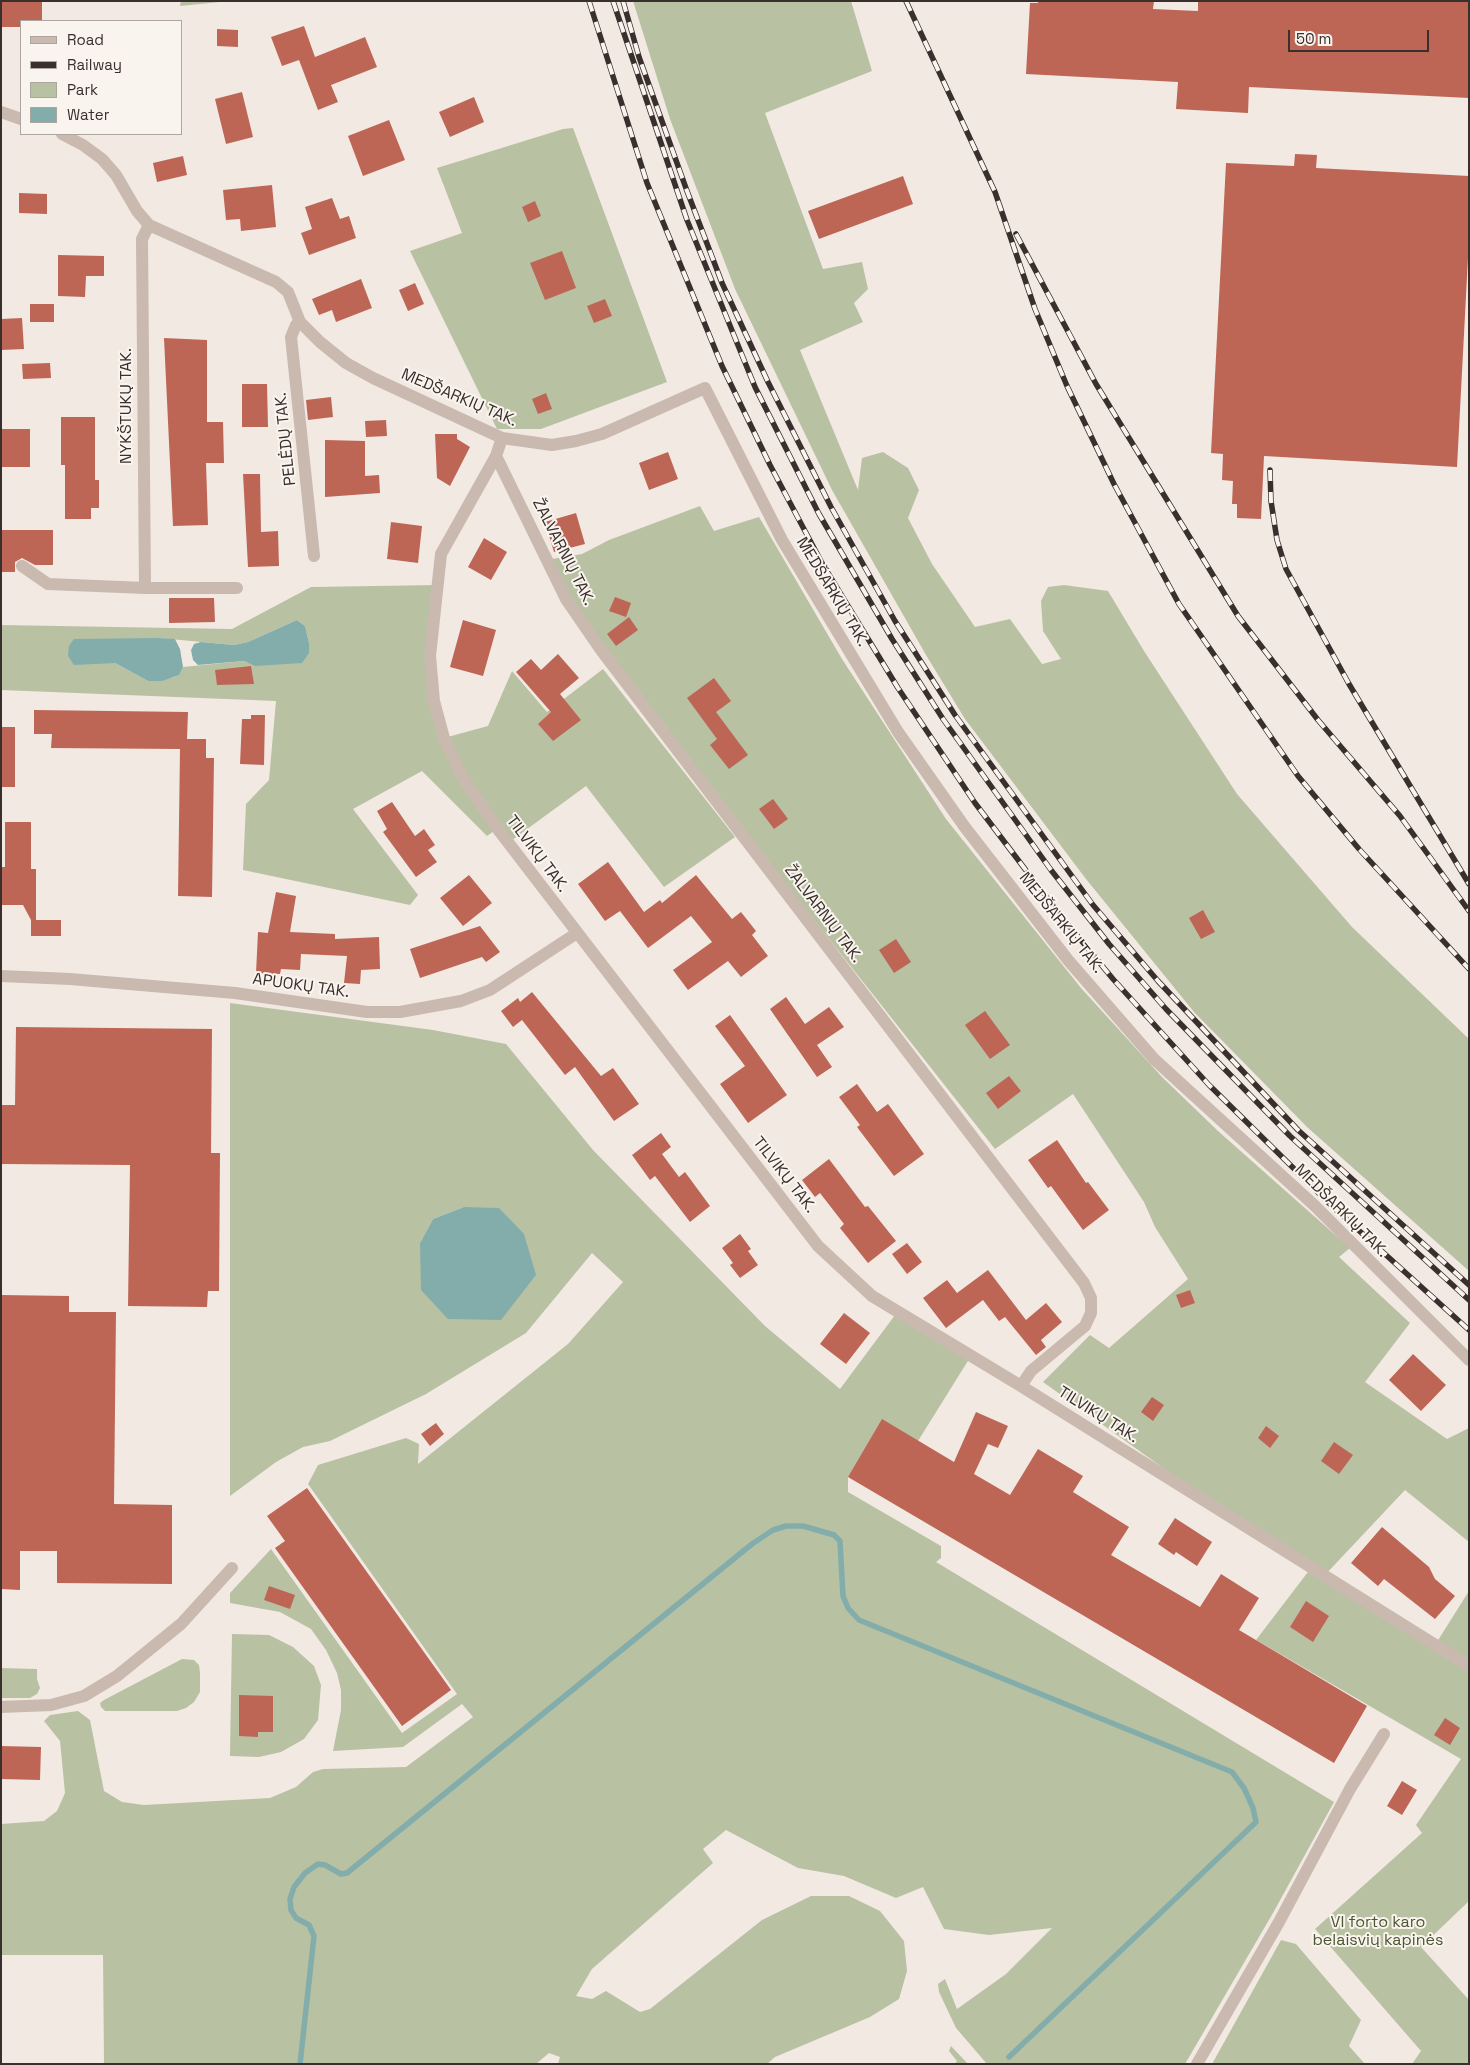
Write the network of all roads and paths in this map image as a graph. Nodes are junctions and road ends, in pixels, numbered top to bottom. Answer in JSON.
{"nodes":[{"id":1,"x":1,"y":112,"type":"edge"},
{"id":2,"x":20,"y":119,"type":"edge"},
{"id":3,"x":64,"y":135,"type":"edge"},
{"id":4,"x":149,"y":225,"type":"junction"},
{"id":5,"x":300,"y":322,"type":"junction"},
{"id":6,"x":502,"y":438,"type":"junction"},
{"id":7,"x":496,"y":456,"type":"junction"},
{"id":8,"x":314,"y":556,"type":"dead end"},
{"id":9,"x":22,"y":566,"type":"dead end"},
{"id":10,"x":145,"y":588,"type":"junction"},
{"id":11,"x":238,"y":588,"type":"dead end"},
{"id":12,"x":577,"y":933,"type":"junction"},
{"id":13,"x":1,"y":976,"type":"edge"},
{"id":14,"x":1469,"y":1360,"type":"edge"},
{"id":15,"x":1021,"y":1386,"type":"junction"},
{"id":16,"x":232,"y":1568,"type":"dead end"},
{"id":17,"x":1469,"y":1666,"type":"edge"},
{"id":18,"x":1,"y":1707,"type":"edge"},
{"id":19,"x":1384,"y":1734,"type":"dead end"},
{"id":20,"x":1197,"y":2064,"type":"edge"}],
"edges":[{"from":1,"to":2,"type":"street"},
{"from":3,"to":4,"type":"street","name":"MEDŠARKIŲ TAK."},
{"from":4,"to":5,"type":"street","name":"MEDŠARKIŲ TAK."},
{"from":4,"to":10,"type":"street","name":"NYKŠTUKŲ TAK."},
{"from":5,"to":6,"type":"street","name":"MEDŠARKIŲ TAK."},
{"from":5,"to":8,"type":"street","name":"PELĖDŲ TAK."},
{"from":6,"to":7,"type":"street"},
{"from":6,"to":14,"type":"street","name":"MEDŠARKIŲ TAK."},
{"from":7,"to":12,"type":"street","name":"TILVIKŲ TAK."},
{"from":7,"to":15,"type":"street","name":"ŽALVARNIŲ TAK."},
{"from":9,"to":10,"type":"street"},
{"from":10,"to":11,"type":"street"},
{"from":12,"to":13,"type":"street","name":"APUOKŲ TAK."},
{"from":12,"to":15,"type":"street","name":"TILVIKŲ TAK."},
{"from":15,"to":17,"type":"street","name":"TILVIKŲ TAK."},
{"from":16,"to":18,"type":"street"},
{"from":19,"to":20,"type":"street"}]}
